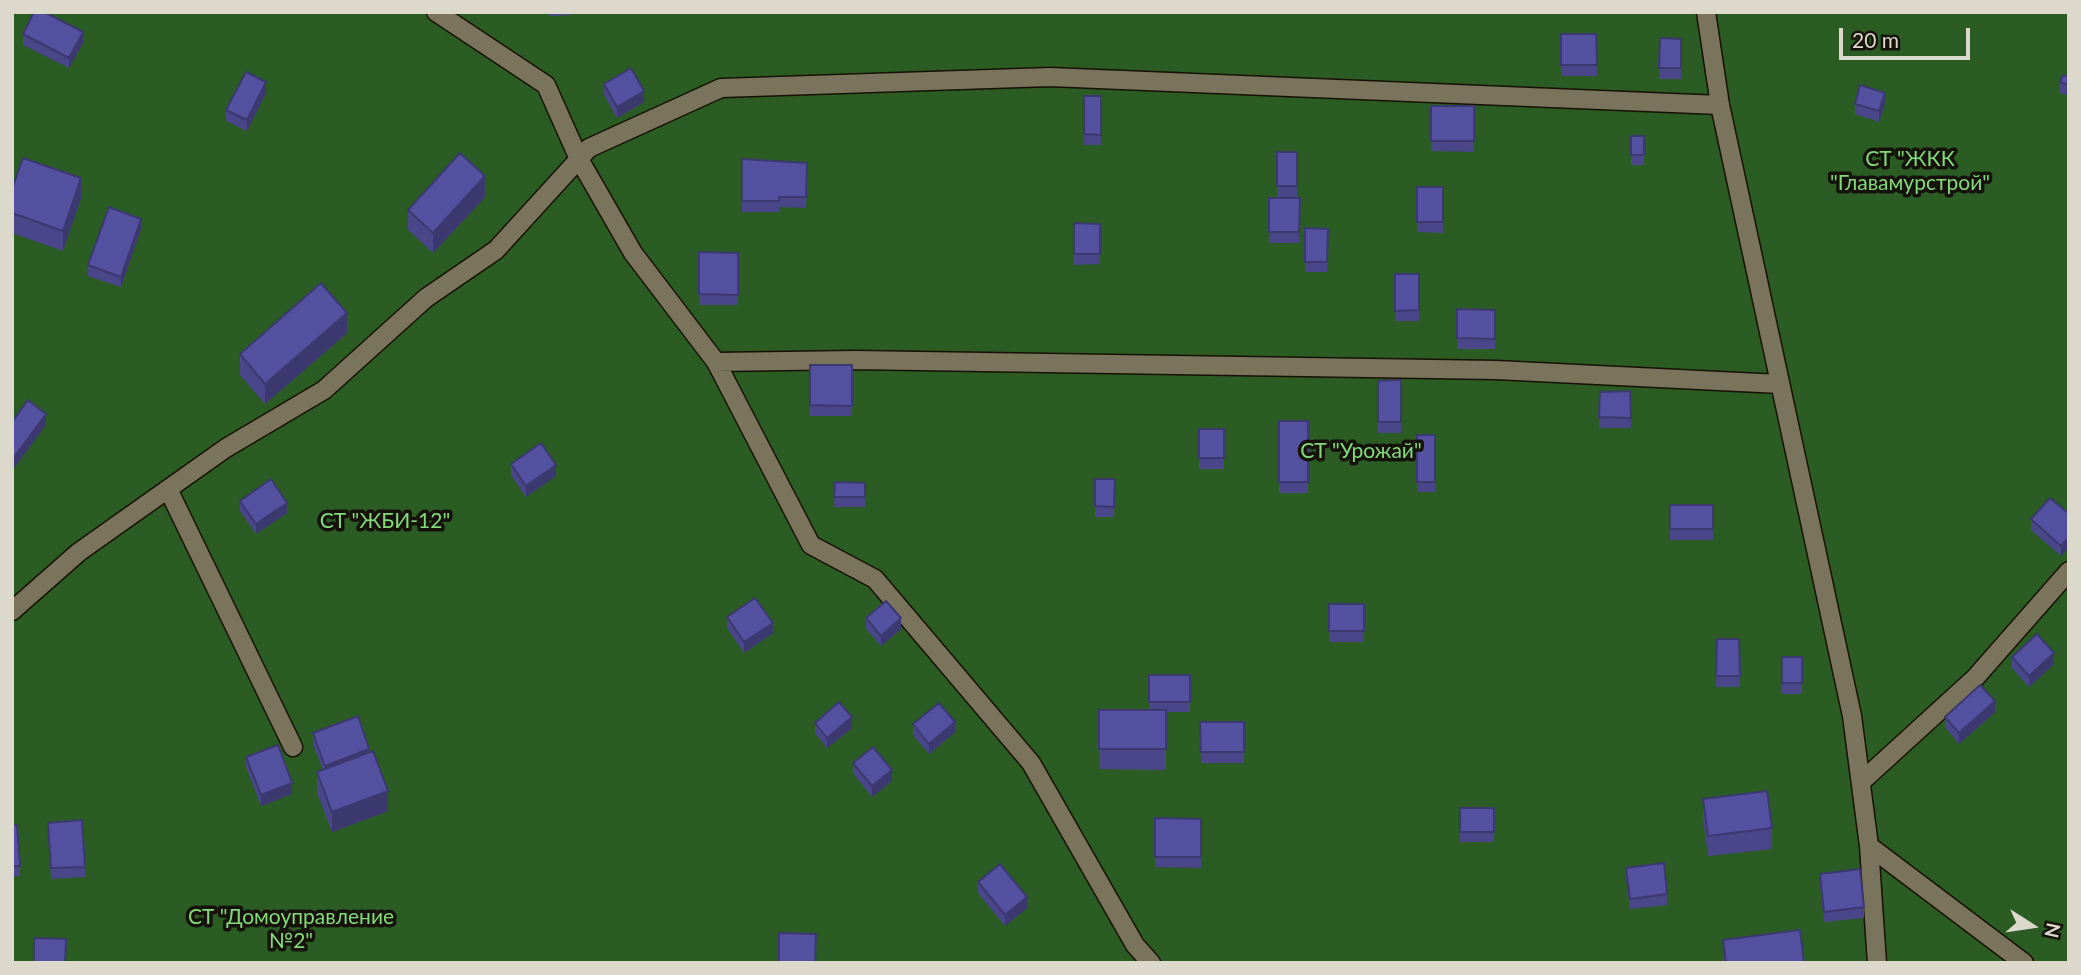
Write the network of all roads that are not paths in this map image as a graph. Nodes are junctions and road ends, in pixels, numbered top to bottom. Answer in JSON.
{"nodes":[{"id":1,"x":436,"y":12,"type":"edge"},
{"id":2,"x":1706,"y":12,"type":"edge"},
{"id":3,"x":1720,"y":105,"type":"junction"},
{"id":4,"x":579,"y":159,"type":"junction"},
{"id":5,"x":716,"y":362,"type":"junction"},
{"id":6,"x":1780,"y":384,"type":"junction"},
{"id":7,"x":168,"y":489,"type":"junction"},
{"id":8,"x":2069,"y":571,"type":"edge"},
{"id":9,"x":12,"y":611,"type":"edge"},
{"id":10,"x":293,"y":747,"type":"dead end"},
{"id":11,"x":1861,"y":782,"type":"junction"},
{"id":12,"x":1869,"y":846,"type":"junction"},
{"id":13,"x":1151,"y":963,"type":"edge"},
{"id":14,"x":1877,"y":963,"type":"edge"},
{"id":15,"x":2024,"y":963,"type":"edge"}],
"edges":[{"from":1,"to":4,"type":"street"},
{"from":2,"to":3,"type":"street"},
{"from":3,"to":4,"type":"street"},
{"from":3,"to":6,"type":"street"},
{"from":4,"to":5,"type":"street"},
{"from":4,"to":7,"type":"street"},
{"from":5,"to":6,"type":"street"},
{"from":5,"to":13,"type":"street"},
{"from":6,"to":11,"type":"street"},
{"from":7,"to":9,"type":"street"},
{"from":7,"to":10,"type":"street"},
{"from":8,"to":11,"type":"street"},
{"from":11,"to":12,"type":"street"},
{"from":12,"to":14,"type":"street"},
{"from":12,"to":15,"type":"street"}]}
